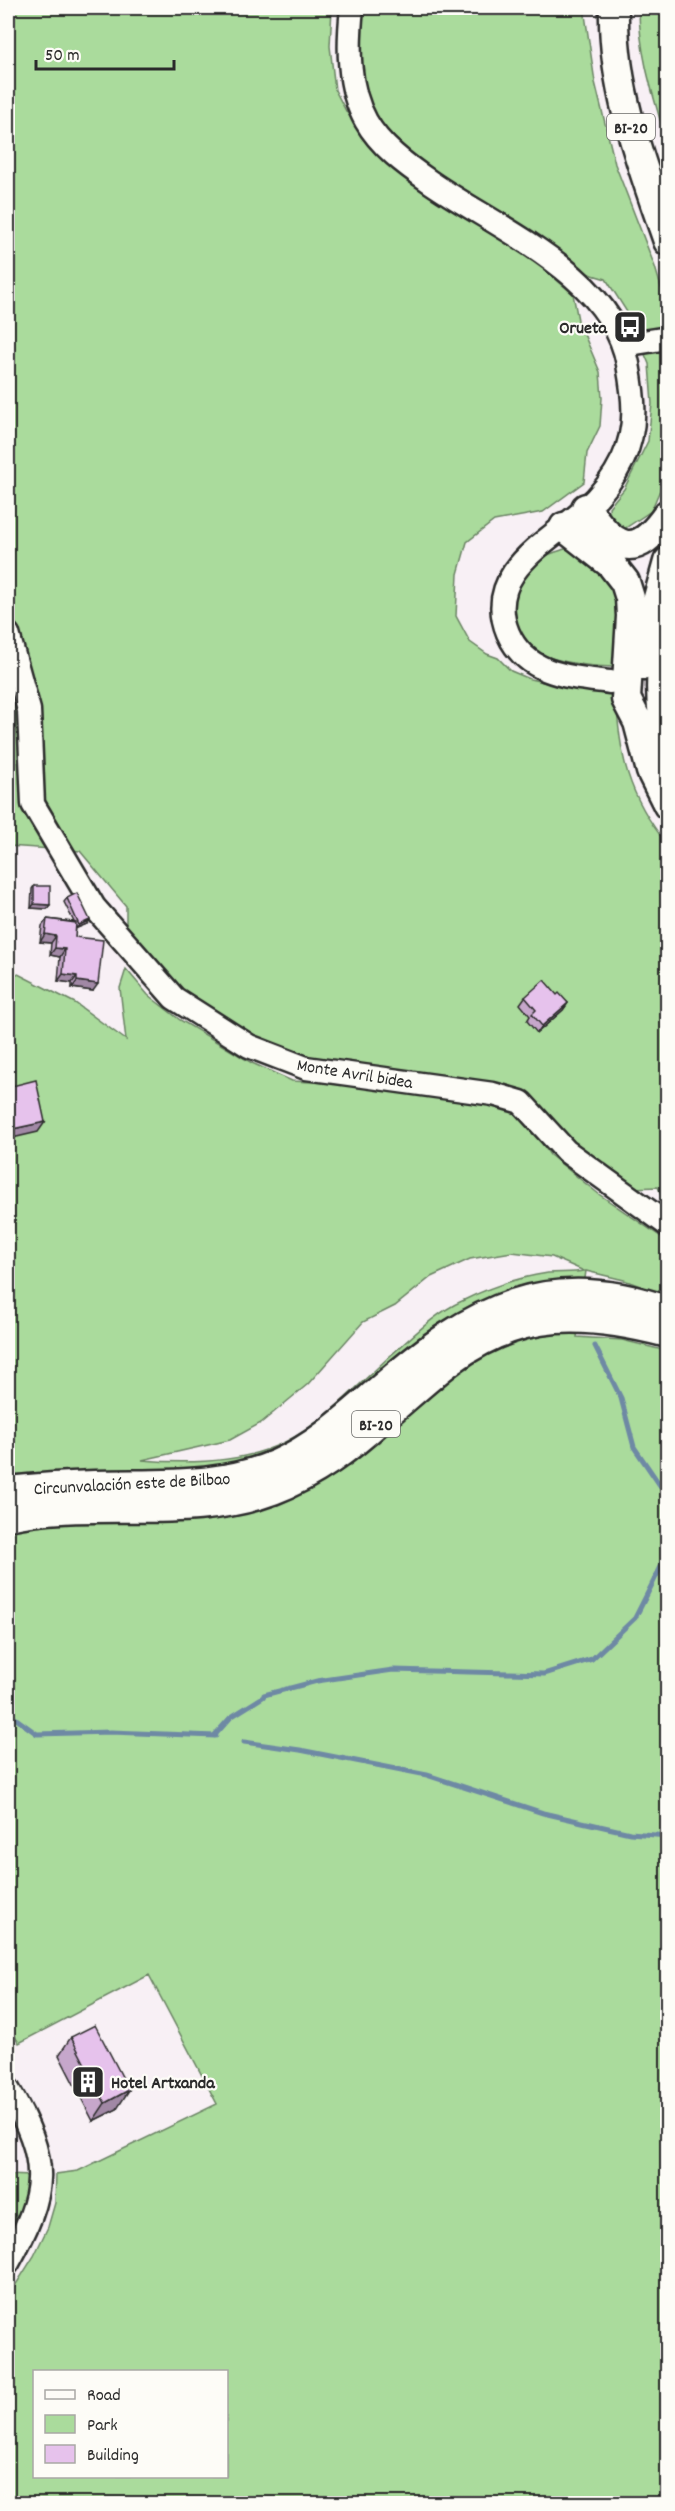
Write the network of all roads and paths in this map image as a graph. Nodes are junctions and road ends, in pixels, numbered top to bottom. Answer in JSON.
{"nodes":[{"id":1,"x":352,"y":8,"type":"edge"},
{"id":2,"x":614,"y":8,"type":"edge"},
{"id":3,"x":633,"y":8,"type":"edge"},
{"id":4,"x":668,"y":183,"type":"edge"},
{"id":5,"x":668,"y":242,"type":"edge"},
{"id":6,"x":668,"y":338,"type":"edge"},
{"id":7,"x":629,"y":344,"type":"junction"},
{"id":8,"x":586,"y":508,"type":"junction"},
{"id":9,"x":668,"y":514,"type":"edge"},
{"id":10,"x":571,"y":532,"type":"junction"},
{"id":11,"x":668,"y":562,"type":"edge"},
{"id":12,"x":668,"y":631,"type":"edge"},
{"id":13,"x":8,"y":634,"type":"edge"},
{"id":14,"x":610,"y":682,"type":"dead end"},
{"id":15,"x":638,"y":722,"type":"junction"},
{"id":16,"x":668,"y":746,"type":"edge"},
{"id":17,"x":668,"y":805,"type":"edge"},
{"id":18,"x":668,"y":1225,"type":"edge"},
{"id":19,"x":668,"y":1311,"type":"edge"},
{"id":20,"x":668,"y":1333,"type":"edge"},
{"id":21,"x":8,"y":1472,"type":"edge"},
{"id":22,"x":94,"y":1485,"type":"junction"},
{"id":23,"x":8,"y":1491,"type":"edge"},
{"id":24,"x":73,"y":1509,"type":"junction"},
{"id":25,"x":8,"y":1516,"type":"edge"},
{"id":26,"x":8,"y":1525,"type":"edge"},
{"id":27,"x":8,"y":2089,"type":"edge"},
{"id":28,"x":8,"y":2264,"type":"edge"}],
"edges":[{"from":1,"to":7,"type":"street"},
{"from":2,"to":5,"type":"main road","number":"BI-20"},
{"from":3,"to":4,"type":"main road","number":"BI-20"},
{"from":6,"to":7,"type":"street"},
{"from":7,"to":8,"type":"street"},
{"from":8,"to":9,"type":"main road"},
{"from":8,"to":10,"type":"street"},
{"from":10,"to":14,"type":"street"},
{"from":10,"to":15,"type":"main road"},
{"from":11,"to":15,"type":"main road"},
{"from":12,"to":16,"type":"main road"},
{"from":13,"to":18,"type":"street","name":"Monte Avril bidea"},
{"from":15,"to":17,"type":"main road"},
{"from":19,"to":22,"type":"main road","name":"Circunvalación este de Bilbao","number":"BI-20"},
{"from":20,"to":24,"type":"main road","name":"Circunvalación este de Bilbao","number":"BI-20"},
{"from":21,"to":22,"type":"main road"},
{"from":22,"to":23,"type":"main road","name":"Circunvalación este de Bilbao","number":"BI-20"},
{"from":24,"to":25,"type":"main road","name":"Circunvalación este de Bilbao","number":"BI-20"},
{"from":24,"to":26,"type":"main road"},
{"from":27,"to":28,"type":"street"}]}
